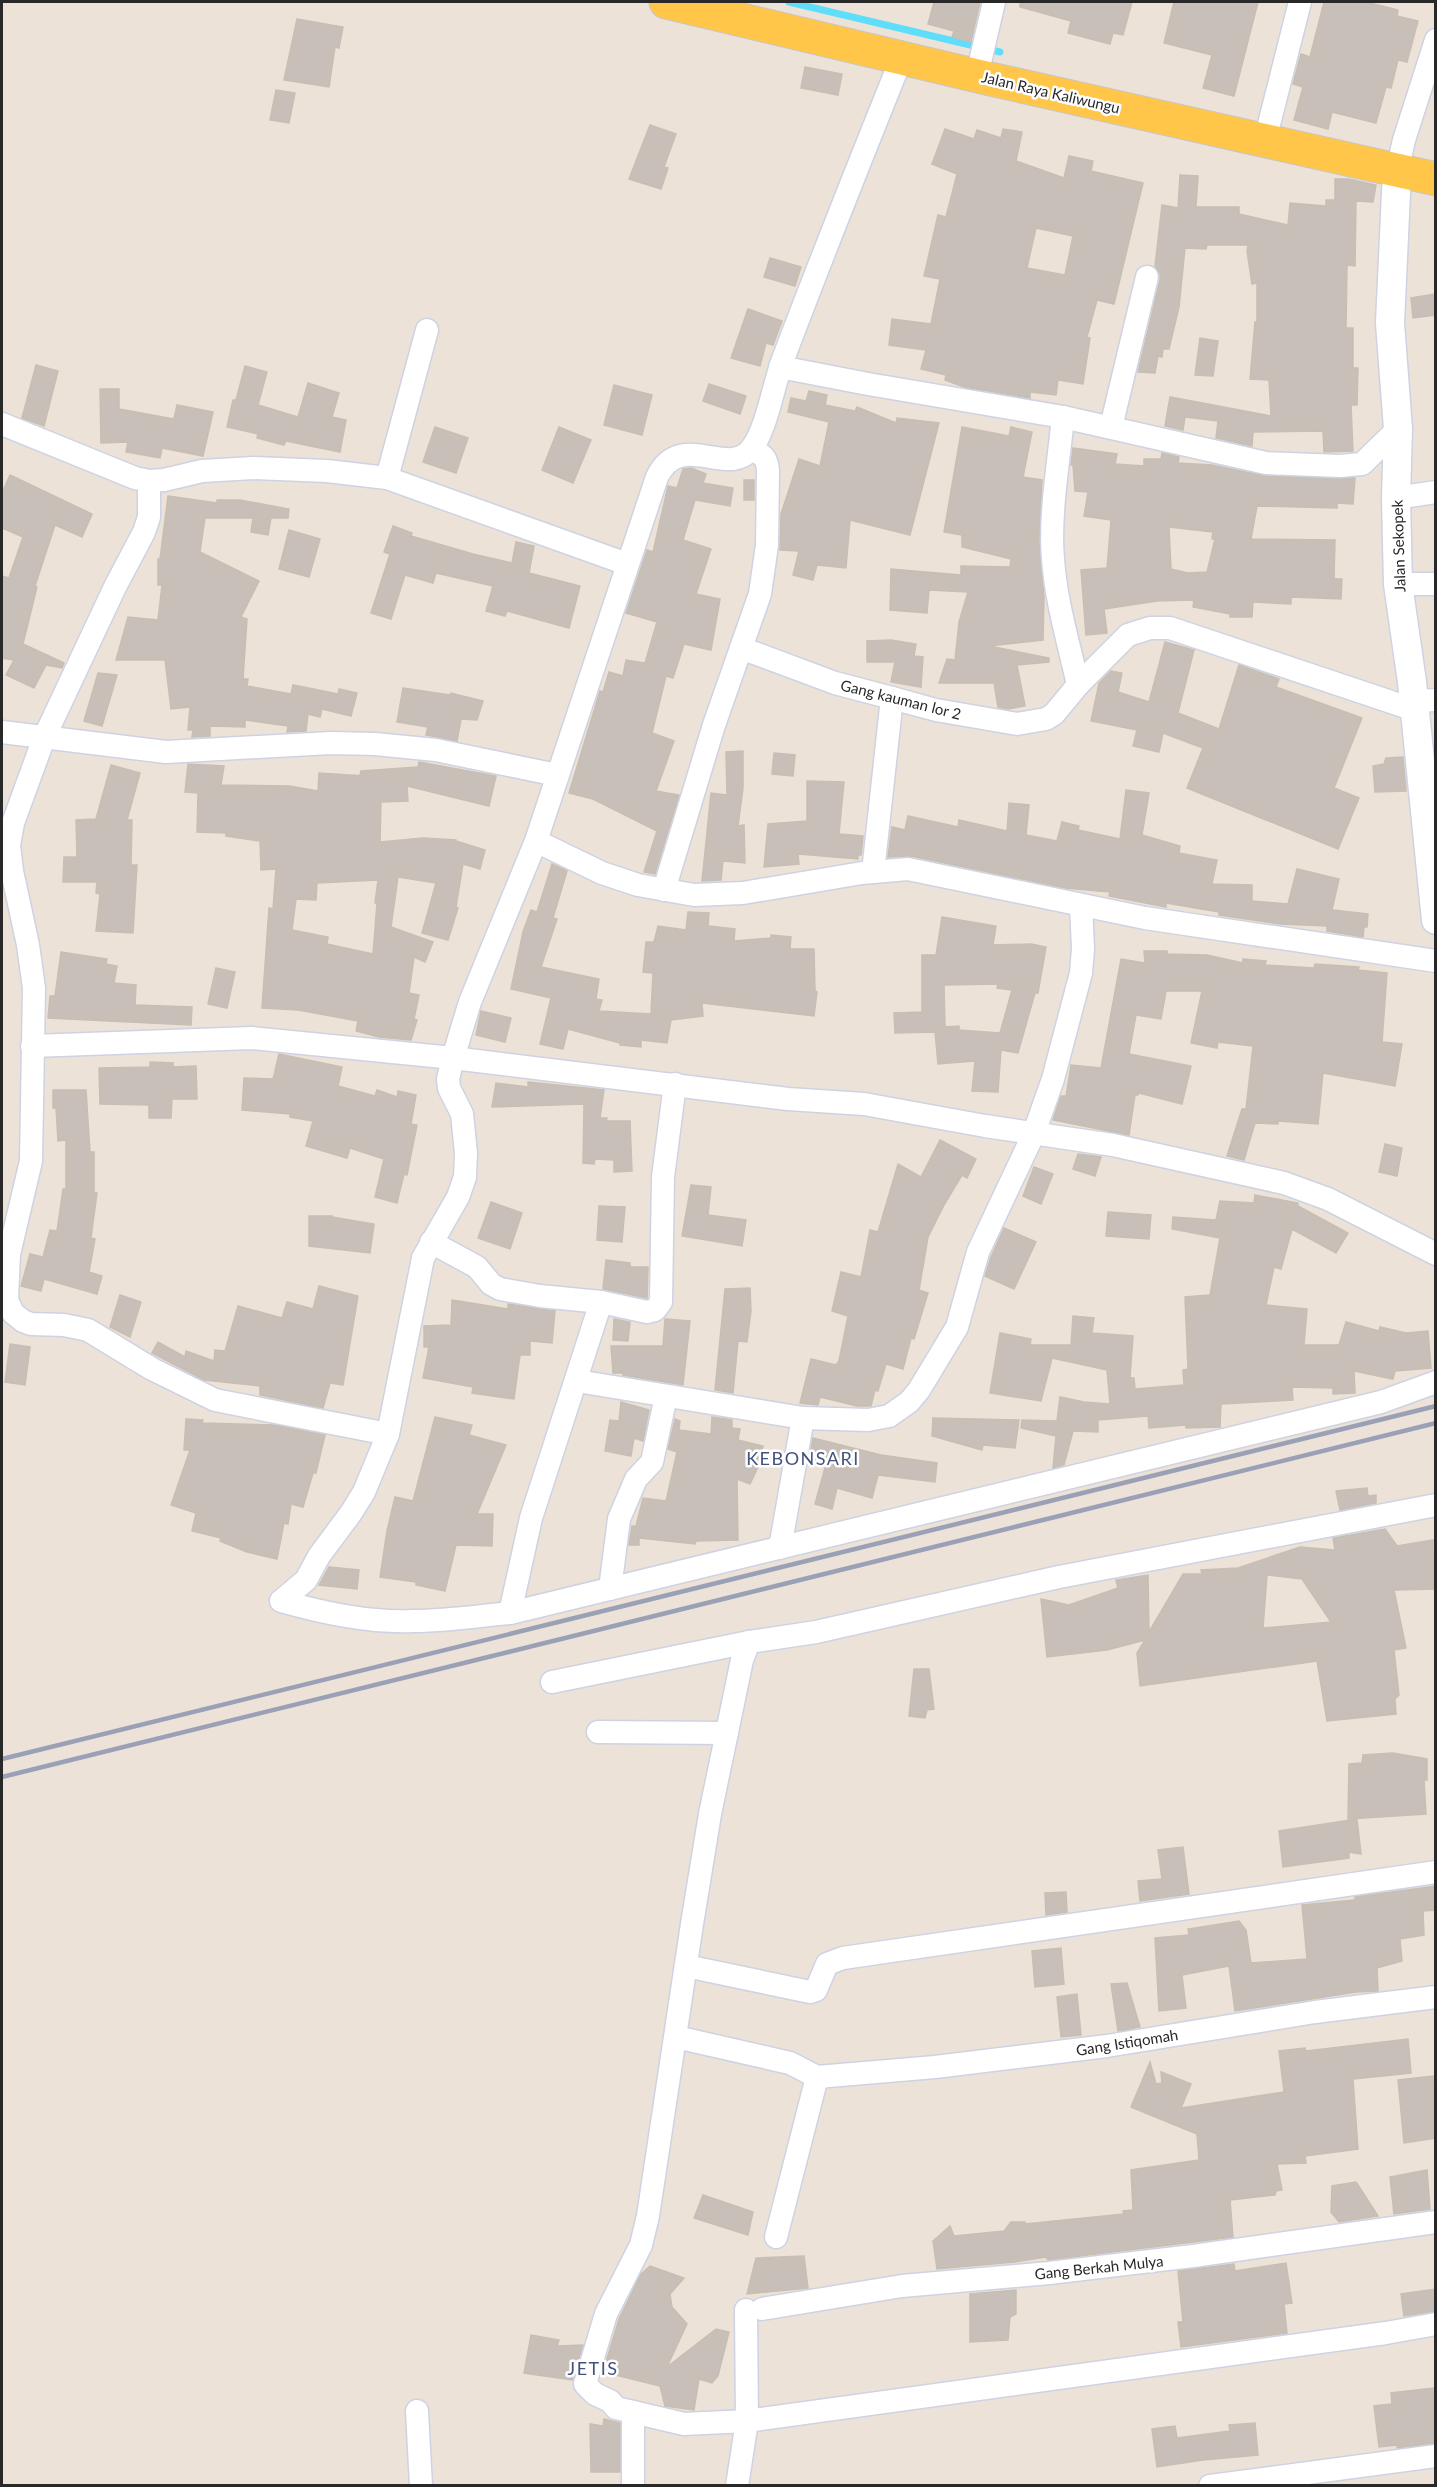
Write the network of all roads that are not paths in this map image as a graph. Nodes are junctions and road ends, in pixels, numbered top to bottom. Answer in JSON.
{"nodes":[{"id":1,"x":666,"y":2,"type":"edge"},
{"id":2,"x":994,"y":2,"type":"edge"},
{"id":3,"x":1300,"y":2,"type":"edge"},
{"id":4,"x":1436,"y":40,"type":"edge"},
{"id":5,"x":902,"y":57,"type":"junction"},
{"id":6,"x":987,"y":67,"type":"junction"},
{"id":7,"x":1265,"y":140,"type":"junction"},
{"id":8,"x":1397,"y":171,"type":"junction"},
{"id":9,"x":1436,"y":178,"type":"edge"},
{"id":10,"x":1147,"y":278,"type":"dead end"},
{"id":11,"x":427,"y":330,"type":"dead end"},
{"id":12,"x":780,"y":367,"type":"junction"},
{"id":13,"x":1063,"y":417,"type":"junction"},
{"id":14,"x":2,"y":424,"type":"edge"},
{"id":15,"x":1111,"y":427,"type":"junction"},
{"id":16,"x":1398,"y":429,"type":"junction"},
{"id":17,"x":751,"y":449,"type":"junction"},
{"id":18,"x":387,"y":478,"type":"junction"},
{"id":19,"x":149,"y":481,"type":"junction"},
{"id":20,"x":1436,"y":492,"type":"edge"},
{"id":21,"x":1396,"y":498,"type":"junction"},
{"id":22,"x":627,"y":564,"type":"junction"},
{"id":23,"x":1398,"y":584,"type":"junction"},
{"id":24,"x":1436,"y":584,"type":"edge"},
{"id":25,"x":741,"y":648,"type":"junction"},
{"id":26,"x":1078,"y":685,"type":"junction"},
{"id":27,"x":892,"y":698,"type":"junction"},
{"id":28,"x":1418,"y":701,"type":"edge"},
{"id":29,"x":2,"y":732,"type":"edge"},
{"id":30,"x":44,"y":738,"type":"junction"},
{"id":31,"x":1428,"y":753,"type":"edge"},
{"id":32,"x":557,"y":775,"type":"junction"},
{"id":33,"x":7,"y":822,"type":"edge"},
{"id":34,"x":536,"y":841,"type":"junction"},
{"id":35,"x":873,"y":872,"type":"junction"},
{"id":36,"x":1434,"y":874,"type":"edge"},
{"id":37,"x":664,"y":890,"type":"junction"},
{"id":38,"x":1081,"y":905,"type":"junction"},
{"id":39,"x":1436,"y":920,"type":"edge"},
{"id":40,"x":1436,"y":961,"type":"edge"},
{"id":41,"x":32,"y":1046,"type":"junction"},
{"id":42,"x":453,"y":1058,"type":"junction"},
{"id":43,"x":675,"y":1084,"type":"junction"},
{"id":44,"x":1034,"y":1133,"type":"junction"},
{"id":45,"x":431,"y":1242,"type":"junction"},
{"id":46,"x":1436,"y":1254,"type":"edge"},
{"id":47,"x":601,"y":1302,"type":"junction"},
{"id":48,"x":577,"y":1381,"type":"junction"},
{"id":49,"x":1436,"y":1382,"type":"edge"},
{"id":50,"x":666,"y":1396,"type":"junction"},
{"id":51,"x":803,"y":1418,"type":"junction"},
{"id":52,"x":388,"y":1434,"type":"junction"},
{"id":53,"x":1425,"y":1507,"type":"edge"},
{"id":54,"x":780,"y":1548,"type":"junction"},
{"id":55,"x":610,"y":1589,"type":"junction"},
{"id":56,"x":510,"y":1614,"type":"junction"},
{"id":57,"x":749,"y":1642,"type":"junction"},
{"id":58,"x":552,"y":1682,"type":"dead end"},
{"id":59,"x":598,"y":1732,"type":"dead end"},
{"id":60,"x":727,"y":1733,"type":"junction"},
{"id":61,"x":1436,"y":1872,"type":"edge"},
{"id":62,"x":686,"y":1966,"type":"junction"},
{"id":63,"x":1436,"y":1997,"type":"edge"},
{"id":64,"x":676,"y":2037,"type":"junction"},
{"id":65,"x":817,"y":2077,"type":"junction"},
{"id":66,"x":1436,"y":2222,"type":"edge"},
{"id":67,"x":776,"y":2237,"type":"dead end"},
{"id":68,"x":1436,"y":2324,"type":"edge"},
{"id":69,"x":417,"y":2411,"type":"dead end"},
{"id":70,"x":633,"y":2412,"type":"junction"},
{"id":71,"x":747,"y":2421,"type":"junction"},
{"id":72,"x":1436,"y":2456,"type":"edge"},
{"id":73,"x":421,"y":2486,"type":"edge"},
{"id":74,"x":633,"y":2486,"type":"edge"},
{"id":75,"x":737,"y":2486,"type":"edge"},
{"id":76,"x":1210,"y":2486,"type":"edge"}],
"edges":[{"from":1,"to":5,"type":"main road","name":"Jalan Raya Kaliwungu"},
{"from":2,"to":6,"type":"street"},
{"from":3,"to":7,"type":"street"},
{"from":4,"to":8,"type":"street"},
{"from":5,"to":6,"type":"main road","name":"Jalan Raya Kaliwungu"},
{"from":5,"to":12,"type":"street"},
{"from":6,"to":7,"type":"main road","name":"Jalan Raya Kaliwungu"},
{"from":7,"to":8,"type":"main road","name":"Jalan Raya Kaliwungu"},
{"from":8,"to":9,"type":"main road","name":"Jalan Raya Kaliwungu"},
{"from":8,"to":16,"type":"street","name":"Jalan Sekopek"},
{"from":10,"to":15,"type":"street"},
{"from":11,"to":18,"type":"street"},
{"from":12,"to":13,"type":"street"},
{"from":12,"to":17,"type":"street"},
{"from":13,"to":15,"type":"street"},
{"from":13,"to":26,"type":"street"},
{"from":14,"to":19,"type":"street"},
{"from":15,"to":16,"type":"street"},
{"from":16,"to":21,"type":"street","name":"Jalan Sekopek"},
{"from":17,"to":22,"type":"street"},
{"from":17,"to":25,"type":"street"},
{"from":18,"to":19,"type":"street"},
{"from":18,"to":22,"type":"street"},
{"from":19,"to":30,"type":"street"},
{"from":20,"to":21,"type":"street"},
{"from":21,"to":23,"type":"street","name":"Jalan Sekopek"},
{"from":22,"to":32,"type":"street"},
{"from":23,"to":24,"type":"street"},
{"from":23,"to":28,"type":"street","name":"Jalan Sekopek"},
{"from":25,"to":27,"type":"street","name":"Gang kauman lor 2"},
{"from":25,"to":37,"type":"street"},
{"from":26,"to":27,"type":"street","name":"Gang kauman lor 2"},
{"from":26,"to":28,"type":"street","name":"Gang kauman lor 2"},
{"from":27,"to":35,"type":"street"},
{"from":28,"to":31,"type":"street","name":"Jalan Sekopek"},
{"from":29,"to":30,"type":"street"},
{"from":30,"to":32,"type":"street"},
{"from":30,"to":33,"type":"street"},
{"from":31,"to":36,"type":"street","name":"Jalan Sekopek"},
{"from":32,"to":34,"type":"street"},
{"from":33,"to":41,"type":"street"},
{"from":34,"to":37,"type":"street"},
{"from":34,"to":42,"type":"street"},
{"from":35,"to":37,"type":"street"},
{"from":35,"to":38,"type":"street"},
{"from":36,"to":39,"type":"street","name":"Jalan Sekopek"},
{"from":38,"to":40,"type":"street"},
{"from":38,"to":44,"type":"street"},
{"from":41,"to":42,"type":"street"},
{"from":41,"to":52,"type":"street"},
{"from":42,"to":43,"type":"street"},
{"from":42,"to":45,"type":"street"},
{"from":43,"to":44,"type":"street"},
{"from":43,"to":47,"type":"street"},
{"from":44,"to":46,"type":"street"},
{"from":44,"to":51,"type":"street"},
{"from":45,"to":47,"type":"street"},
{"from":45,"to":52,"type":"street"},
{"from":47,"to":48,"type":"street"},
{"from":48,"to":50,"type":"street"},
{"from":48,"to":56,"type":"street"},
{"from":49,"to":54,"type":"street"},
{"from":50,"to":51,"type":"street"},
{"from":50,"to":55,"type":"street"},
{"from":51,"to":54,"type":"street"},
{"from":52,"to":56,"type":"street"},
{"from":53,"to":57,"type":"street"},
{"from":54,"to":55,"type":"street"},
{"from":55,"to":56,"type":"street"},
{"from":57,"to":58,"type":"street"},
{"from":57,"to":60,"type":"street"},
{"from":59,"to":60,"type":"street"},
{"from":60,"to":62,"type":"street"},
{"from":61,"to":62,"type":"street"},
{"from":62,"to":64,"type":"street"},
{"from":63,"to":65,"type":"street","name":"Gang Istiqomah"},
{"from":64,"to":65,"type":"street"},
{"from":64,"to":70,"type":"street"},
{"from":65,"to":67,"type":"street"},
{"from":66,"to":71,"type":"street","name":"Gang Berkah Mulya"},
{"from":68,"to":71,"type":"street"},
{"from":69,"to":73,"type":"street"},
{"from":70,"to":71,"type":"street"},
{"from":70,"to":74,"type":"street"},
{"from":71,"to":75,"type":"street"},
{"from":72,"to":76,"type":"street"}]}
